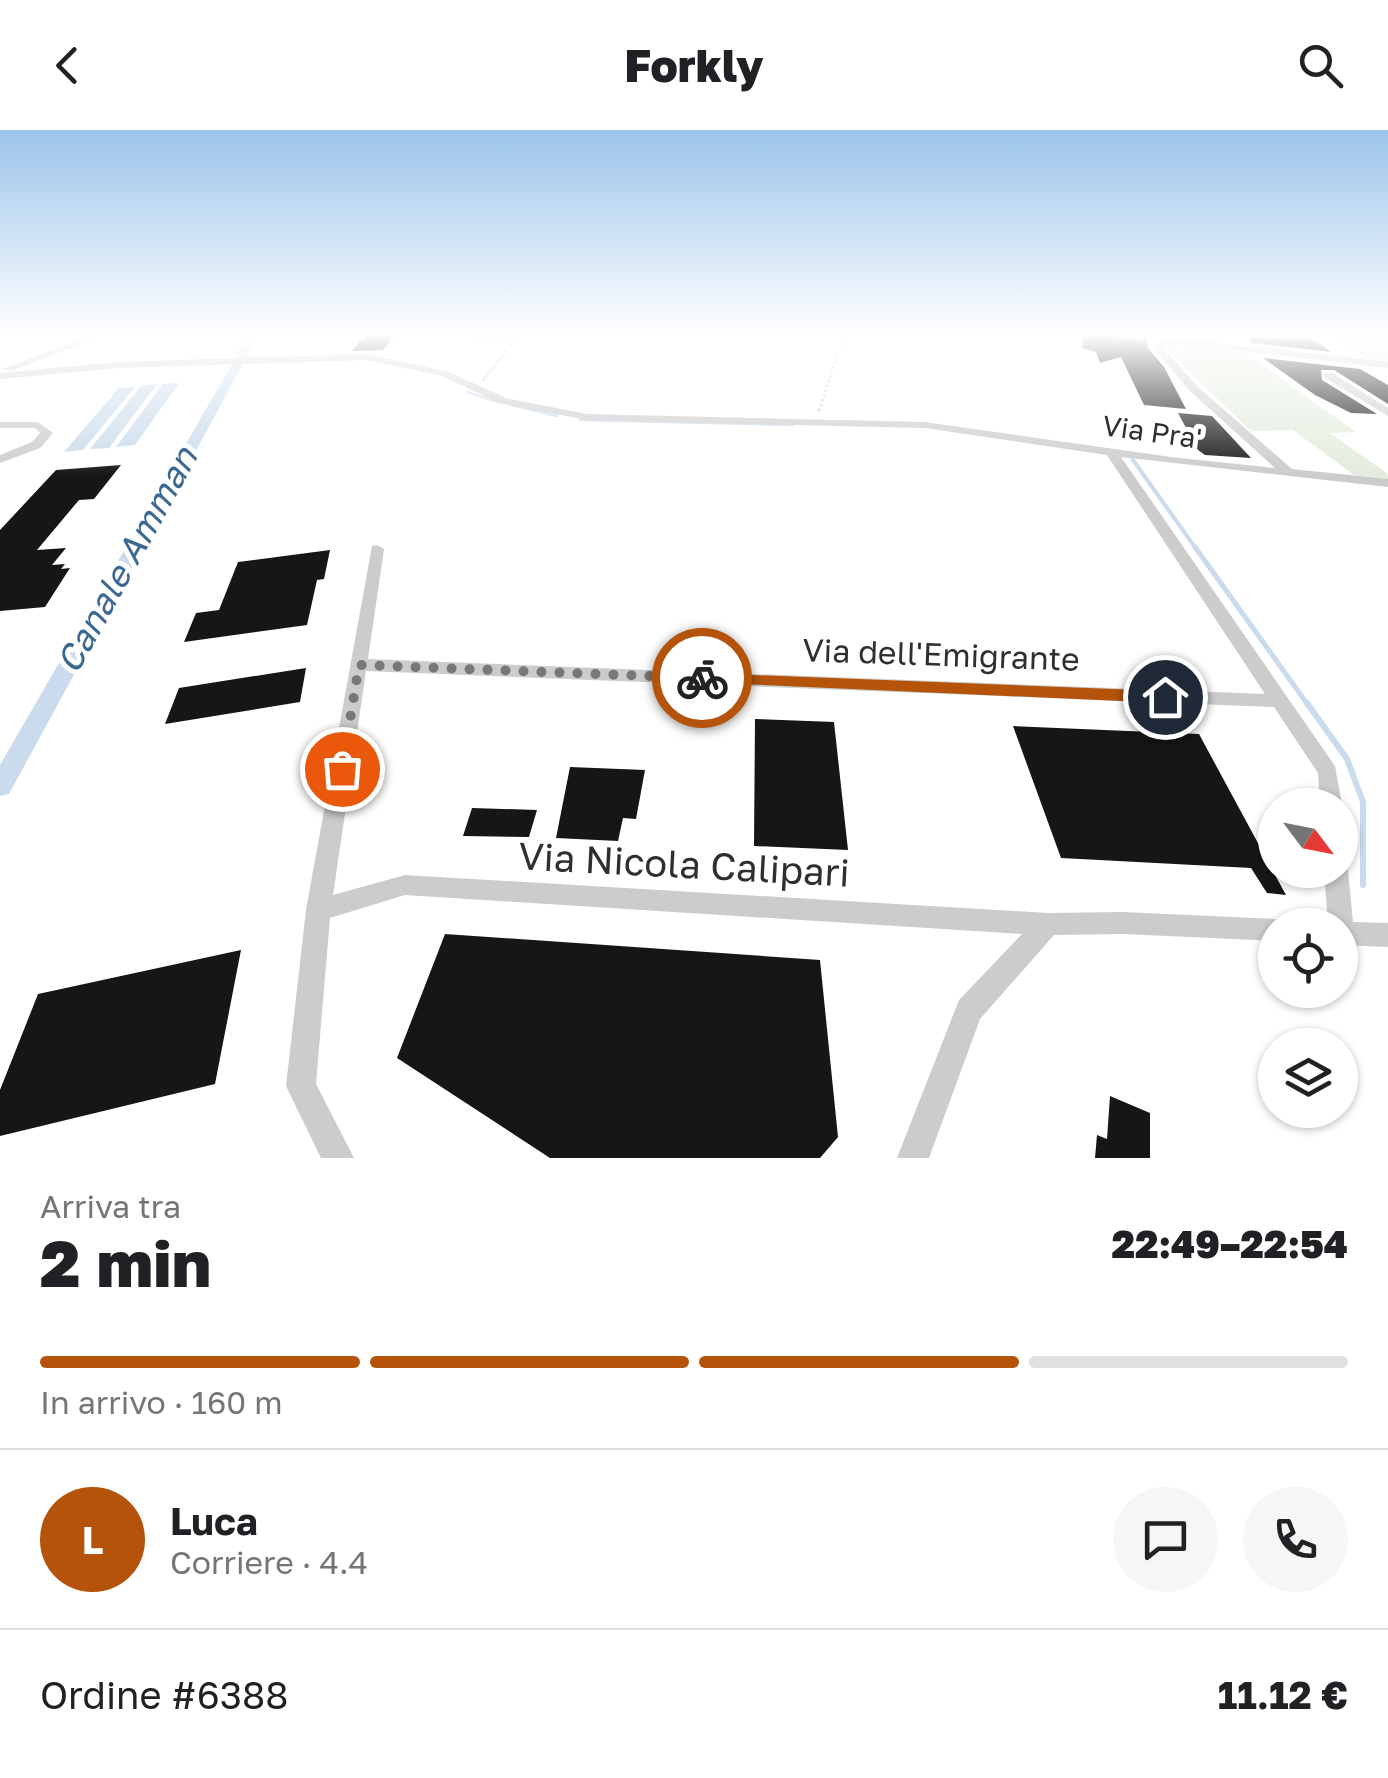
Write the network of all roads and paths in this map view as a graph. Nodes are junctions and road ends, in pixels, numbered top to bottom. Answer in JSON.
{"nodes":[{"id":1,"x":460,"y":381,"type":"edge"},
{"id":2,"x":829,"y":381,"type":"edge"},
{"id":3,"x":1187,"y":381,"type":"edge"},
{"id":4,"x":1338,"y":381,"type":"edge"},
{"id":5,"x":1388,"y":412,"type":"edge"},
{"id":6,"x":816,"y":422,"type":"junction"},
{"id":7,"x":0,"y":425,"type":"edge"},
{"id":8,"x":1112,"y":452,"type":"junction"},
{"id":9,"x":0,"y":460,"type":"edge"},
{"id":10,"x":1289,"y":474,"type":"junction"},
{"id":11,"x":1388,"y":484,"type":"edge"},
{"id":12,"x":377,"y":549,"type":"dead end"},
{"id":13,"x":359,"y":665,"type":"junction"},
{"id":14,"x":1280,"y":702,"type":"junction"},
{"id":15,"x":1329,"y":788,"type":"edge"},
{"id":16,"x":318,"y":910,"type":"junction"},
{"id":17,"x":1048,"y":924,"type":"junction"},
{"id":18,"x":1258,"y":929,"type":"edge"},
{"id":19,"x":1358,"y":934,"type":"edge"},
{"id":20,"x":1388,"y":935,"type":"edge"},
{"id":21,"x":338,"y":1158,"type":"edge"},
{"id":22,"x":913,"y":1158,"type":"edge"}],
"edges":[{"from":1,"to":6,"type":"street","name":"Via Pra'"},
{"from":2,"to":6,"type":"path"},
{"from":3,"to":10,"type":"street"},
{"from":4,"to":5,"type":"street"},
{"from":6,"to":8,"type":"street","name":"Via Pra'"},
{"from":7,"to":9,"type":"street"},
{"from":8,"to":10,"type":"street","name":"Via Pra'"},
{"from":8,"to":14,"type":"street"},
{"from":10,"to":11,"type":"street","name":"Via Pra'"},
{"from":12,"to":13,"type":"street"},
{"from":13,"to":14,"type":"street","name":"Via dell'Emigrante"},
{"from":13,"to":16,"type":"street"},
{"from":14,"to":15,"type":"street"},
{"from":16,"to":17,"type":"street","name":"Via Nicola Calipari"},
{"from":16,"to":21,"type":"street"},
{"from":17,"to":18,"type":"street","name":"Via Nicola Calipari"},
{"from":17,"to":22,"type":"street"},
{"from":19,"to":20,"type":"street"}]}
